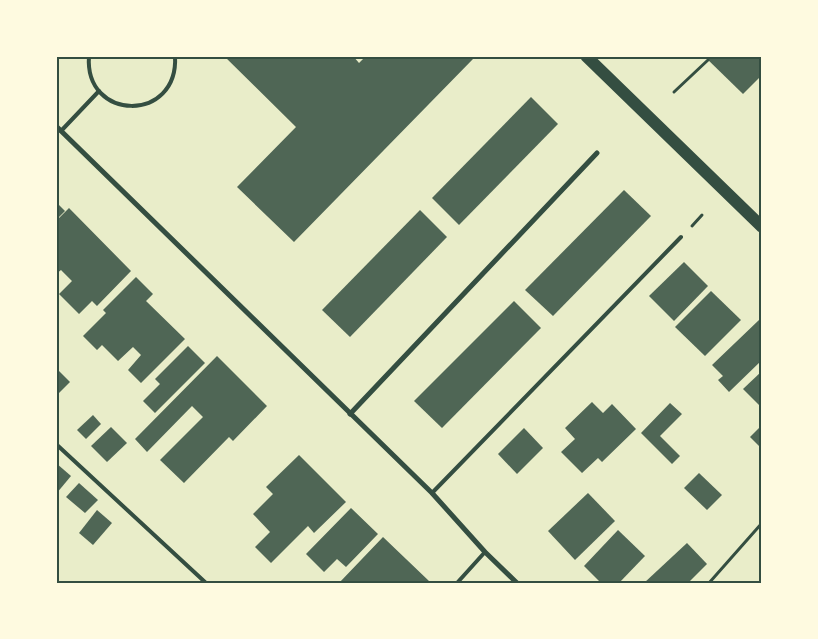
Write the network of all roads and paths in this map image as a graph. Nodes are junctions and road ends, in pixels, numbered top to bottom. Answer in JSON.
{"nodes":[{"id":1,"x":89,"y":56,"type":"edge"},
{"id":2,"x":175,"y":56,"type":"edge"},
{"id":3,"x":586,"y":56,"type":"edge"},
{"id":4,"x":708,"y":60,"type":"dead end"},
{"id":5,"x":99,"y":92,"type":"junction"},
{"id":6,"x":674,"y":92,"type":"dead end"},
{"id":7,"x":56,"y":126,"type":"edge"},
{"id":8,"x":61,"y":131,"type":"junction"},
{"id":9,"x":597,"y":153,"type":"dead end"},
{"id":10,"x":762,"y":227,"type":"edge"},
{"id":11,"x":681,"y":237,"type":"dead end"},
{"id":12,"x":350,"y":414,"type":"junction"},
{"id":13,"x":56,"y":444,"type":"edge"},
{"id":14,"x":432,"y":493,"type":"junction"},
{"id":15,"x":762,"y":523,"type":"edge"},
{"id":16,"x":485,"y":552,"type":"junction"},
{"id":17,"x":206,"y":583,"type":"edge"},
{"id":18,"x":457,"y":583,"type":"edge"},
{"id":19,"x":517,"y":583,"type":"edge"},
{"id":20,"x":709,"y":583,"type":"edge"}],
"edges":[{"from":1,"to":5,"type":"lane"},
{"from":2,"to":5,"type":"lane"},
{"from":3,"to":10,"type":"main road"},
{"from":4,"to":6,"type":"path"},
{"from":5,"to":8,"type":"lane"},
{"from":7,"to":8,"type":"street"},
{"from":8,"to":12,"type":"street"},
{"from":9,"to":12,"type":"street"},
{"from":11,"to":14,"type":"lane"},
{"from":12,"to":14,"type":"street"},
{"from":13,"to":17,"type":"lane"},
{"from":14,"to":16,"type":"street"},
{"from":15,"to":20,"type":"path"},
{"from":16,"to":18,"type":"lane"},
{"from":16,"to":19,"type":"street"}]}
